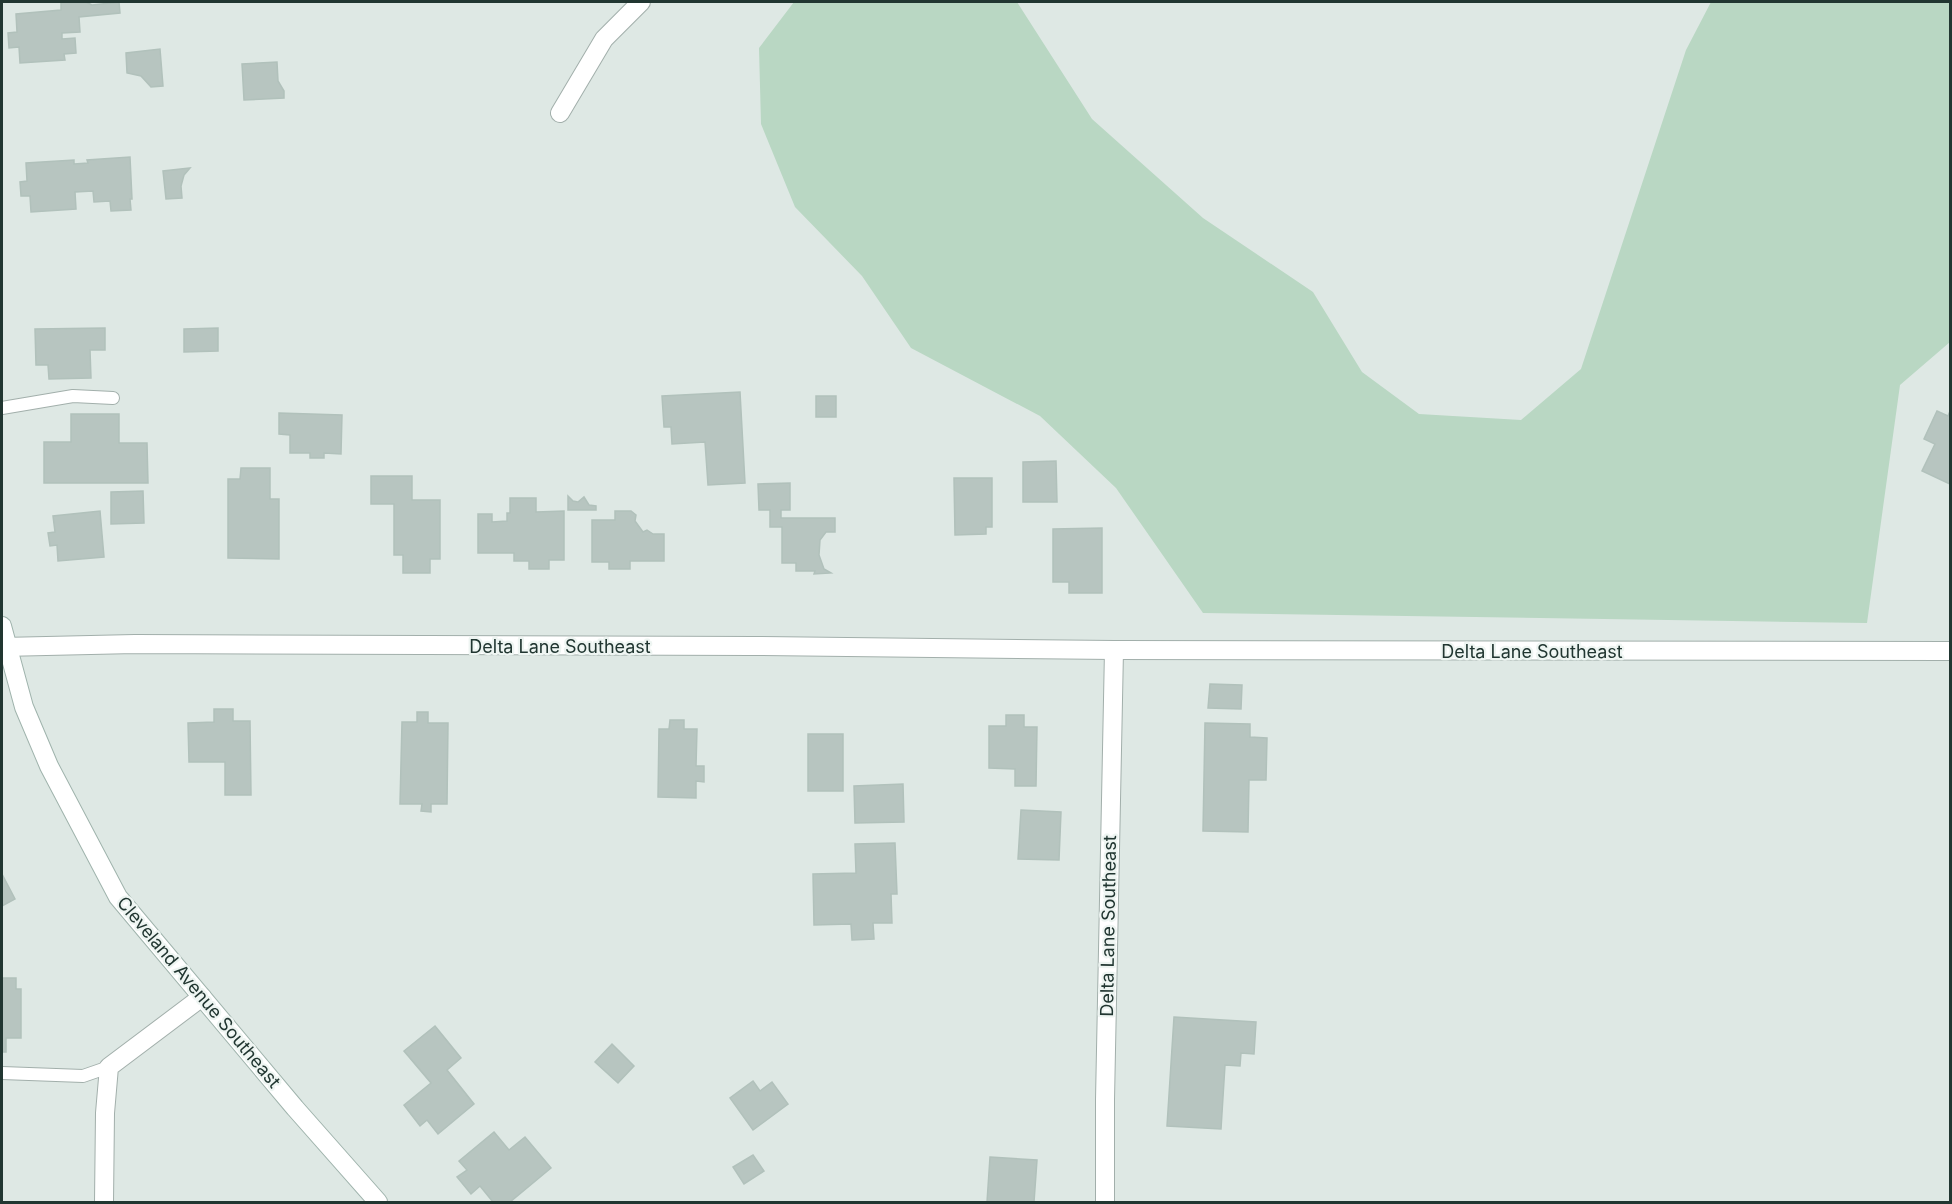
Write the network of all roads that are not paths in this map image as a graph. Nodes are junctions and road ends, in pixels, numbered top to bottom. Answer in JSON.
{"nodes":[{"id":1,"x":641,"y":2,"type":"edge"},
{"id":2,"x":560,"y":113,"type":"dead end"},
{"id":3,"x":113,"y":398,"type":"dead end"},
{"id":4,"x":2,"y":408,"type":"edge"},
{"id":5,"x":2,"y":626,"type":"edge"},
{"id":6,"x":4,"y":646,"type":"edge"},
{"id":7,"x":1114,"y":650,"type":"junction"},
{"id":8,"x":1950,"y":651,"type":"edge"},
{"id":9,"x":202,"y":998,"type":"junction"},
{"id":10,"x":109,"y":1067,"type":"junction"},
{"id":11,"x":2,"y":1073,"type":"edge"},
{"id":12,"x":104,"y":1203,"type":"edge"},
{"id":13,"x":378,"y":1203,"type":"edge"},
{"id":14,"x":1105,"y":1203,"type":"edge"}],
"edges":[{"from":1,"to":2,"type":"street"},
{"from":3,"to":4,"type":"lane"},
{"from":5,"to":6,"type":"street","name":"Cleveland Avenue Southeast"},
{"from":6,"to":7,"type":"street","name":"Delta Lane Southeast"},
{"from":6,"to":9,"type":"street","name":"Cleveland Avenue Southeast"},
{"from":7,"to":8,"type":"street","name":"Delta Lane Southeast"},
{"from":7,"to":14,"type":"street","name":"Delta Lane Southeast"},
{"from":9,"to":10,"type":"street"},
{"from":9,"to":13,"type":"street","name":"Cleveland Avenue Southeast"},
{"from":10,"to":11,"type":"lane"},
{"from":10,"to":12,"type":"street"}]}
